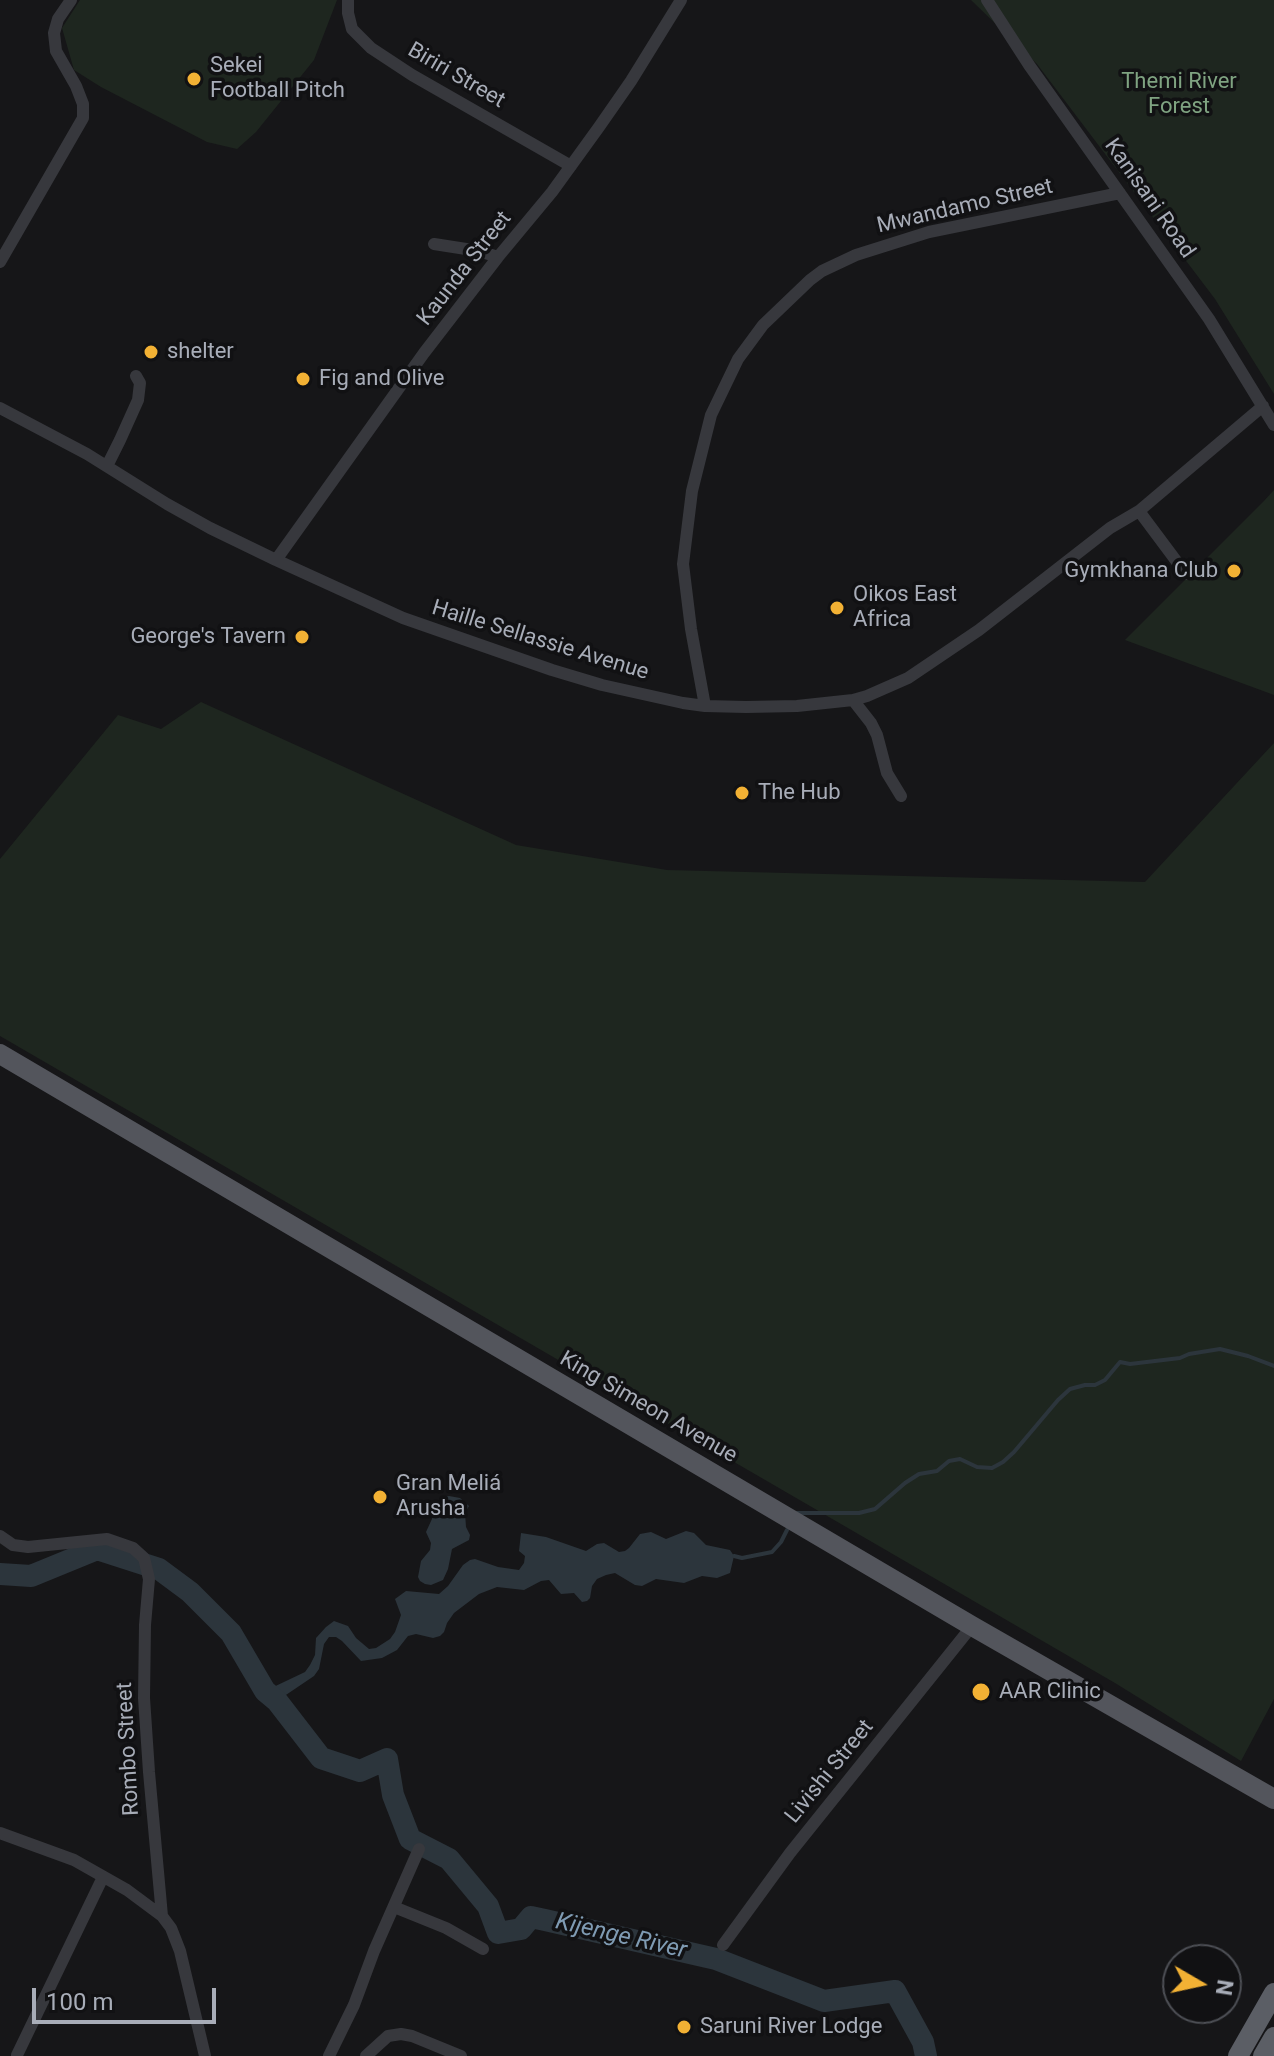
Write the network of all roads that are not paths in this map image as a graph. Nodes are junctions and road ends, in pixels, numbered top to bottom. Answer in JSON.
{"nodes":[{"id":1,"x":71,"y":0,"type":"edge"},
{"id":2,"x":348,"y":0,"type":"edge"},
{"id":3,"x":681,"y":0,"type":"edge"},
{"id":4,"x":987,"y":0,"type":"edge"},
{"id":5,"x":571,"y":166,"type":"junction"},
{"id":6,"x":1120,"y":193,"type":"junction"},
{"id":7,"x":434,"y":244,"type":"dead end"},
{"id":8,"x":498,"y":257,"type":"junction"},
{"id":9,"x":0,"y":262,"type":"edge"},
{"id":10,"x":136,"y":376,"type":"dead end"},
{"id":11,"x":1263,"y":406,"type":"junction"},
{"id":12,"x":0,"y":408,"type":"edge"},
{"id":13,"x":1274,"y":425,"type":"edge"},
{"id":14,"x":107,"y":466,"type":"junction"},
{"id":15,"x":1139,"y":511,"type":"junction"},
{"id":16,"x":276,"y":560,"type":"junction"},
{"id":17,"x":1186,"y":574,"type":"dead end"},
{"id":18,"x":853,"y":700,"type":"junction"},
{"id":19,"x":705,"y":706,"type":"junction"},
{"id":20,"x":901,"y":796,"type":"dead end"},
{"id":21,"x":0,"y":1054,"type":"edge"},
{"id":22,"x":0,"y":1536,"type":"edge"},
{"id":23,"x":972,"y":1626,"type":"junction"},
{"id":24,"x":1274,"y":1799,"type":"edge"},
{"id":25,"x":0,"y":1833,"type":"edge"},
{"id":26,"x":419,"y":1849,"type":"dead end"},
{"id":27,"x":103,"y":1877,"type":"junction"},
{"id":28,"x":394,"y":1907,"type":"junction"},
{"id":29,"x":162,"y":1916,"type":"junction"},
{"id":30,"x":723,"y":1945,"type":"dead end"},
{"id":31,"x":483,"y":1949,"type":"dead end"},
{"id":32,"x":1274,"y":1993,"type":"edge"},
{"id":33,"x":1274,"y":2037,"type":"edge"},
{"id":34,"x":17,"y":2055,"type":"edge"},
{"id":35,"x":205,"y":2056,"type":"edge"},
{"id":36,"x":329,"y":2056,"type":"edge"},
{"id":37,"x":366,"y":2056,"type":"edge"},
{"id":38,"x":461,"y":2056,"type":"edge"},
{"id":39,"x":1238,"y":2056,"type":"edge"},
{"id":40,"x":1263,"y":2056,"type":"edge"}],
"edges":[{"from":1,"to":9,"type":"street"},
{"from":2,"to":5,"type":"street","name":"Biriri Street"},
{"from":3,"to":5,"type":"street","name":"Kaunda Street"},
{"from":4,"to":6,"type":"street","name":"Kanisani Road"},
{"from":5,"to":8,"type":"street","name":"Kaunda Street"},
{"from":6,"to":11,"type":"street","name":"Kanisani Road"},
{"from":6,"to":19,"type":"street","name":"Mwandamo Street"},
{"from":7,"to":8,"type":"street"},
{"from":8,"to":16,"type":"street","name":"Kaunda Street"},
{"from":10,"to":14,"type":"street"},
{"from":11,"to":13,"type":"street","name":"Kanisani Road"},
{"from":11,"to":15,"type":"street","name":"Haille Sellassie Avenue"},
{"from":12,"to":14,"type":"street","name":"Haille Sellassie Avenue"},
{"from":14,"to":16,"type":"street","name":"Haille Sellassie Avenue"},
{"from":15,"to":17,"type":"street"},
{"from":15,"to":18,"type":"street","name":"Haille Sellassie Avenue"},
{"from":16,"to":19,"type":"street","name":"Haille Sellassie Avenue"},
{"from":18,"to":19,"type":"street","name":"Haille Sellassie Avenue"},
{"from":18,"to":20,"type":"street"},
{"from":21,"to":23,"type":"main road","name":"King Simeon Avenue"},
{"from":22,"to":29,"type":"street","name":"Rombo Street"},
{"from":23,"to":24,"type":"main road","name":"King Simeon Avenue"},
{"from":23,"to":30,"type":"street","name":"Livishi Street"},
{"from":25,"to":27,"type":"street"},
{"from":26,"to":28,"type":"street"},
{"from":27,"to":29,"type":"street"},
{"from":27,"to":34,"type":"street"},
{"from":28,"to":31,"type":"street"},
{"from":28,"to":36,"type":"street"},
{"from":29,"to":35,"type":"street"},
{"from":32,"to":39,"type":"highway"},
{"from":33,"to":40,"type":"highway"},
{"from":37,"to":38,"type":"street"}]}
